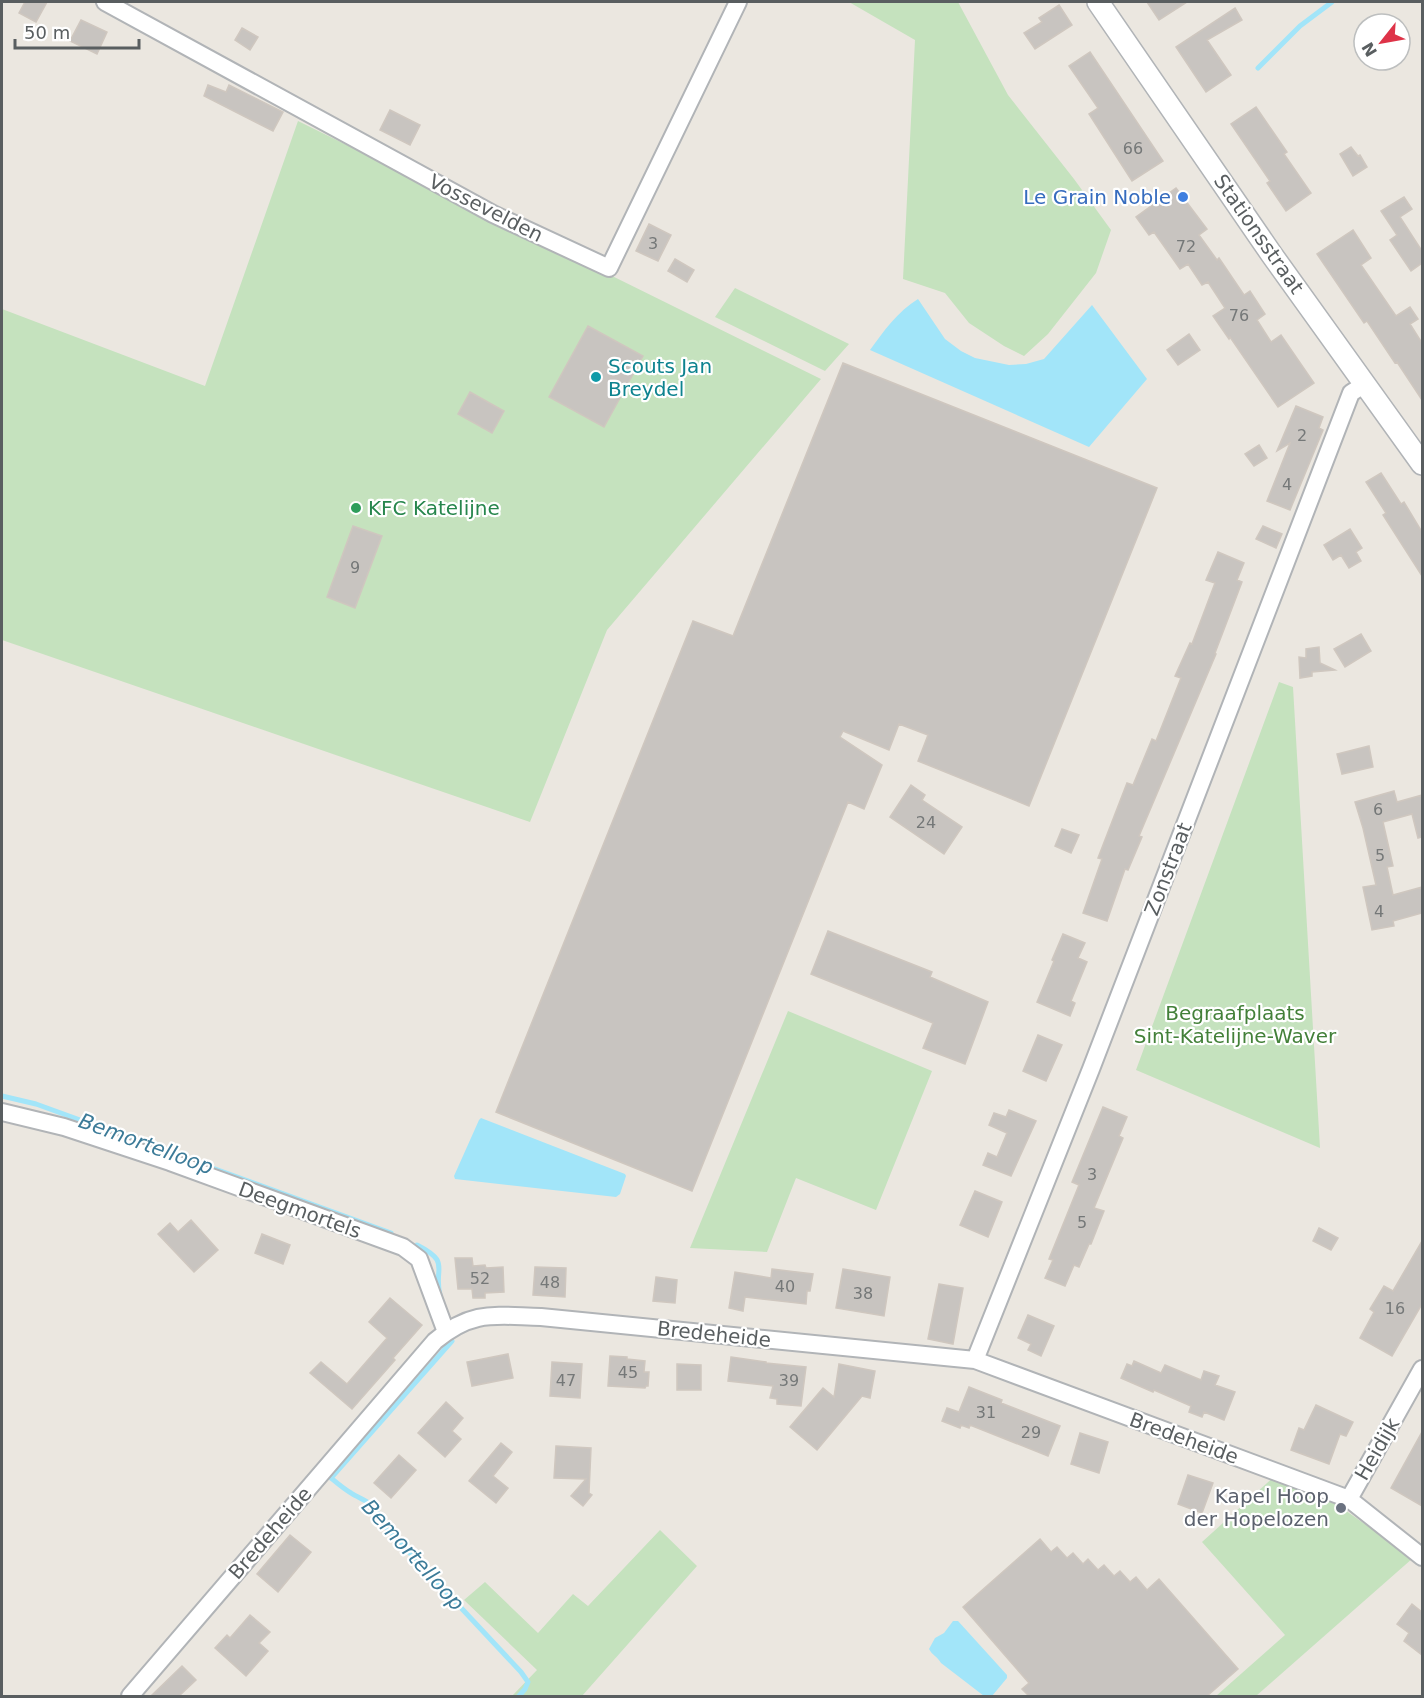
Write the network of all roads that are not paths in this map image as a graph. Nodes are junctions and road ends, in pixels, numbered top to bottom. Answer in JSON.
{"nodes":[{"id":1,"x":105,"y":2,"type":"edge"},
{"id":2,"x":738,"y":2,"type":"edge"},
{"id":3,"x":1098,"y":2,"type":"edge"},
{"id":4,"x":1365,"y":384,"type":"junction"},
{"id":5,"x":1422,"y":464,"type":"edge"},
{"id":6,"x":2,"y":1112,"type":"edge"},
{"id":7,"x":446,"y":1332,"type":"junction"},
{"id":8,"x":975,"y":1360,"type":"junction"},
{"id":9,"x":1422,"y":1369,"type":"edge"},
{"id":10,"x":1349,"y":1499,"type":"junction"},
{"id":11,"x":1422,"y":1557,"type":"edge"},
{"id":12,"x":130,"y":1696,"type":"edge"}],
"edges":[{"from":1,"to":2,"type":"street","name":"Vossevelden"},
{"from":3,"to":4,"type":"street","name":"Stationsstraat"},
{"from":4,"to":5,"type":"street","name":"Stationsstraat"},
{"from":4,"to":8,"type":"street","name":"Zonstraat"},
{"from":6,"to":7,"type":"street","name":"Deegmortels"},
{"from":7,"to":8,"type":"street","name":"Bredeheide"},
{"from":7,"to":12,"type":"street","name":"Bredeheide"},
{"from":8,"to":10,"type":"street","name":"Bredeheide"},
{"from":9,"to":10,"type":"street","name":"Heidijk"},
{"from":10,"to":11,"type":"street","name":"Bredeheide"}]}
